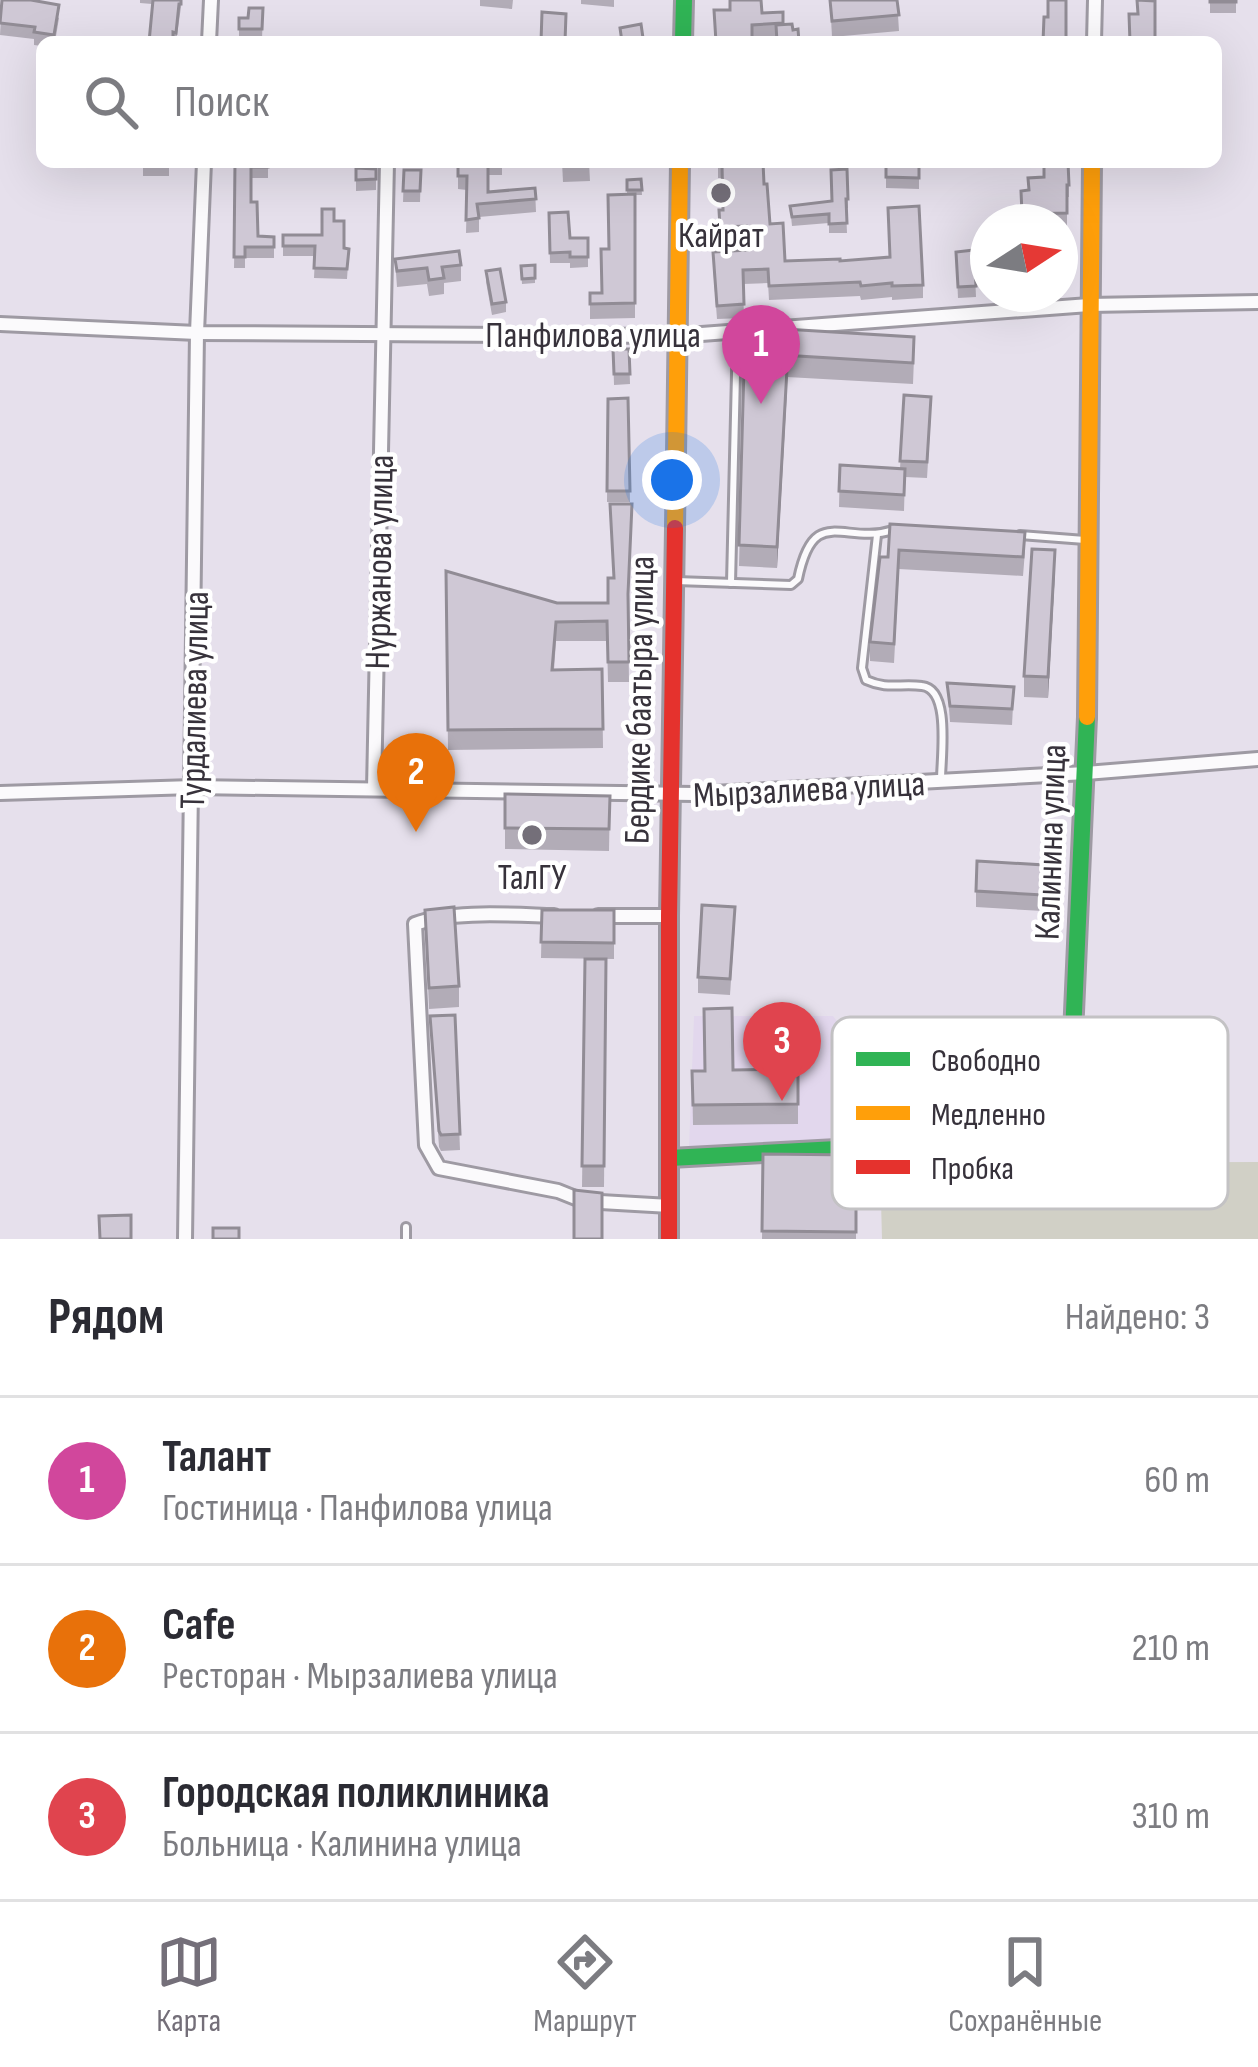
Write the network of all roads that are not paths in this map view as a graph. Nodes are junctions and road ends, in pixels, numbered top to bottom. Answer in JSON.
{"nodes":[{"id":1,"x":211,"y":0,"type":"edge"},
{"id":2,"x":684,"y":0,"type":"edge"},
{"id":3,"x":1095,"y":0,"type":"edge"},
{"id":4,"x":209,"y":36,"type":"edge"},
{"id":5,"x":682,"y":36,"type":"edge"},
{"id":6,"x":1094,"y":36,"type":"edge"},
{"id":7,"x":204,"y":168,"type":"edge"},
{"id":8,"x":387,"y":168,"type":"edge"},
{"id":9,"x":680,"y":168,"type":"edge"},
{"id":10,"x":1091,"y":168,"type":"edge"},
{"id":11,"x":1258,"y":302,"type":"edge"},
{"id":12,"x":1089,"y":305,"type":"junction"},
{"id":13,"x":0,"y":324,"type":"edge"},
{"id":14,"x":737,"y":332,"type":"junction"},
{"id":15,"x":197,"y":333,"type":"junction"},
{"id":16,"x":383,"y":334,"type":"junction"},
{"id":17,"x":676,"y":336,"type":"junction"},
{"id":18,"x":908,"y":528,"type":"edge"},
{"id":19,"x":1005,"y":534,"type":"edge"},
{"id":20,"x":877,"y":535,"type":"junction"},
{"id":21,"x":1087,"y":540,"type":"junction"},
{"id":22,"x":673,"y":581,"type":"junction"},
{"id":23,"x":730,"y":583,"type":"junction"},
{"id":24,"x":1258,"y":759,"type":"edge"},
{"id":25,"x":1086,"y":773,"type":"junction"},
{"id":26,"x":941,"y":781,"type":"junction"},
{"id":27,"x":193,"y":787,"type":"junction"},
{"id":28,"x":374,"y":789,"type":"junction"},
{"id":29,"x":0,"y":793,"type":"edge"},
{"id":30,"x":670,"y":795,"type":"junction"},
{"id":31,"x":669,"y":916,"type":"junction"},
{"id":32,"x":1074,"y":1017,"type":"edge"},
{"id":33,"x":832,"y":1148,"type":"edge"},
{"id":34,"x":670,"y":1158,"type":"junction"},
{"id":35,"x":670,"y":1206,"type":"junction"},
{"id":36,"x":406,"y":1227,"type":"dead end"},
{"id":37,"x":185,"y":1239,"type":"edge"},
{"id":38,"x":406,"y":1239,"type":"edge"},
{"id":39,"x":669,"y":1239,"type":"edge"}],
"edges":[{"from":1,"to":4,"type":"street"},
{"from":2,"to":5,"type":"street"},
{"from":3,"to":6,"type":"street"},
{"from":7,"to":15,"type":"street","name":"Турдалиева улица"},
{"from":8,"to":16,"type":"street","name":"Нуржанова улица"},
{"from":9,"to":17,"type":"street","name":"Бердике баатыра улица"},
{"from":10,"to":12,"type":"street","name":"Калинина улица"},
{"from":11,"to":12,"type":"street","name":"Панфилова улица"},
{"from":12,"to":14,"type":"street","name":"Панфилова улица"},
{"from":12,"to":21,"type":"street","name":"Калинина улица"},
{"from":13,"to":15,"type":"street","name":"Панфилова улица"},
{"from":14,"to":17,"type":"street","name":"Панфилова улица"},
{"from":14,"to":23,"type":"lane"},
{"from":15,"to":16,"type":"street","name":"Панфилова улица"},
{"from":15,"to":27,"type":"street","name":"Турдалиева улица"},
{"from":16,"to":17,"type":"street","name":"Панфилова улица"},
{"from":16,"to":28,"type":"street","name":"Нуржанова улица"},
{"from":17,"to":22,"type":"street","name":"Бердике баатыра улица"},
{"from":18,"to":20,"type":"lane"},
{"from":19,"to":21,"type":"lane"},
{"from":20,"to":23,"type":"lane"},
{"from":20,"to":26,"type":"lane"},
{"from":21,"to":25,"type":"street","name":"Калинина улица"},
{"from":22,"to":23,"type":"lane"},
{"from":22,"to":30,"type":"street","name":"Бердике баатыра улица"},
{"from":24,"to":25,"type":"street","name":"Мырзалиева улица"},
{"from":25,"to":26,"type":"street","name":"Мырзалиева улица"},
{"from":25,"to":32,"type":"street","name":"Калинина улица"},
{"from":26,"to":30,"type":"street","name":"Мырзалиева улица"},
{"from":27,"to":28,"type":"street","name":"Мырзалиева улица"},
{"from":27,"to":29,"type":"street","name":"Мырзалиева улица"},
{"from":27,"to":37,"type":"street","name":"Турдалиева улица"},
{"from":28,"to":30,"type":"street","name":"Мырзалиева улица"},
{"from":30,"to":31,"type":"street","name":"Бердике баатыра улица"},
{"from":31,"to":34,"type":"street","name":"Бердике баатыра улица"},
{"from":31,"to":35,"type":"street"},
{"from":33,"to":34,"type":"street","name":"Калинина улица"},
{"from":34,"to":35,"type":"street","name":"Бердике баатыра улица"},
{"from":35,"to":39,"type":"street","name":"Бердике баатыра улица"},
{"from":36,"to":38,"type":"lane"}]}
